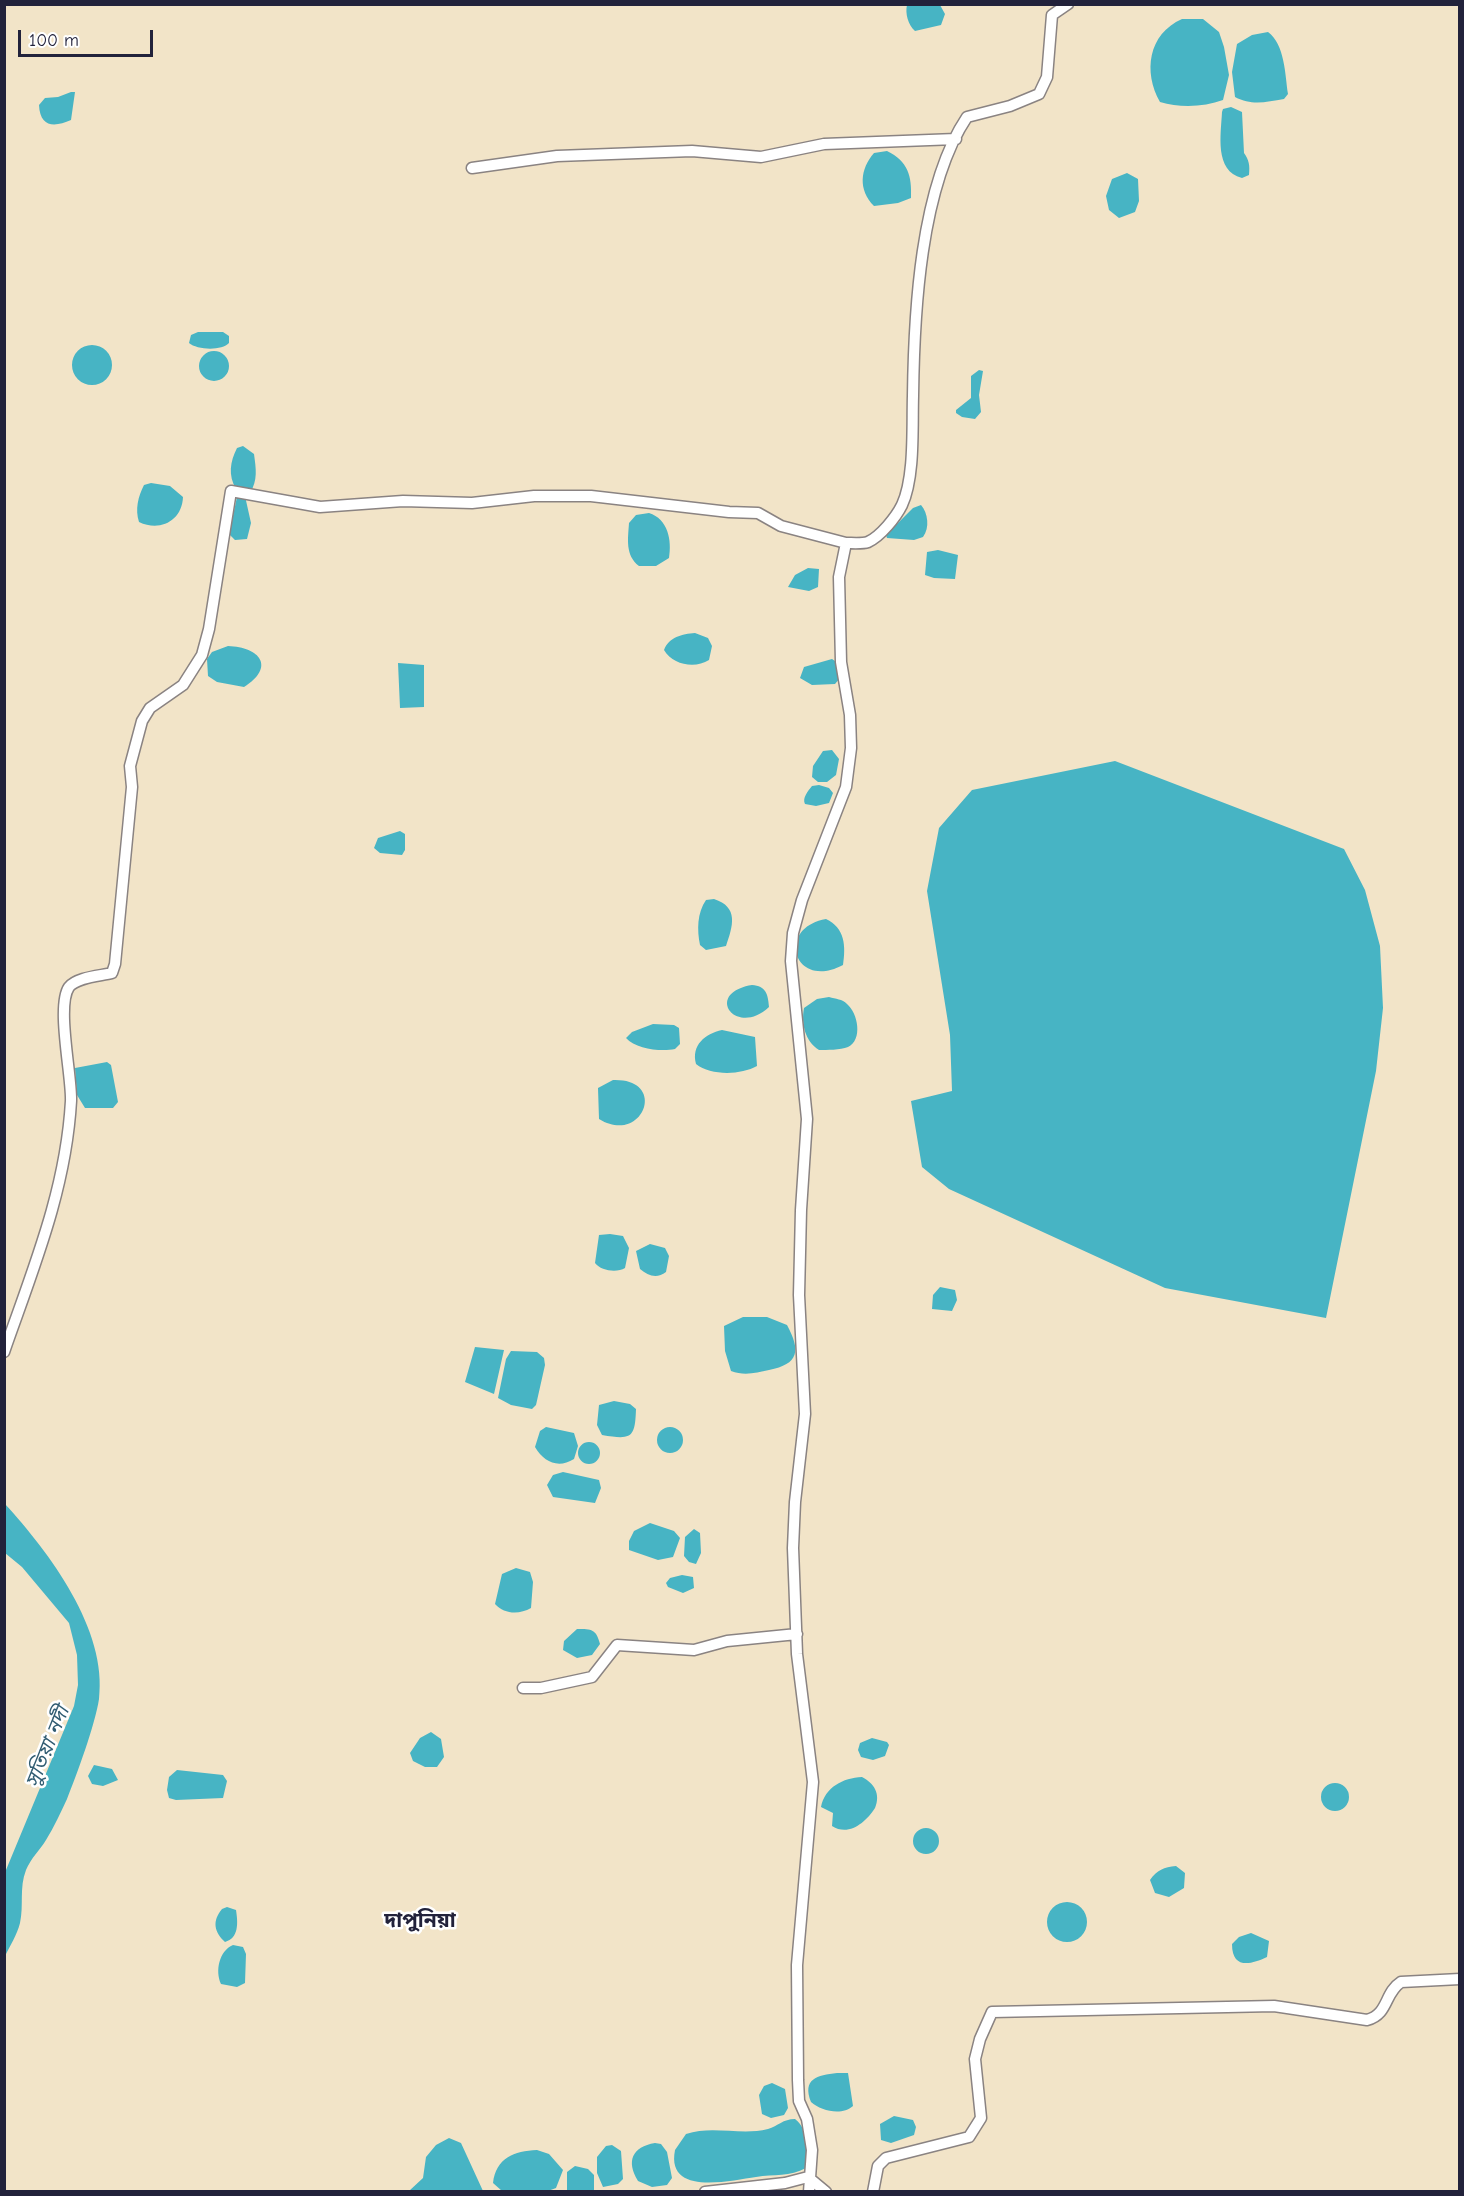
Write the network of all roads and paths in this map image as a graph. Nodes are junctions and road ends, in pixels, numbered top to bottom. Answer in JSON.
{"nodes":[{"id":1,"x":1068,"y":4,"type":"edge"},
{"id":2,"x":956,"y":139,"type":"junction"},
{"id":3,"x":472,"y":168,"type":"dead end"},
{"id":4,"x":846,"y":543,"type":"junction"},
{"id":5,"x":4,"y":1352,"type":"edge"},
{"id":6,"x":797,"y":1634,"type":"junction"},
{"id":7,"x":523,"y":1688,"type":"dead end"},
{"id":8,"x":1460,"y":1979,"type":"edge"},
{"id":9,"x":808,"y":2177,"type":"junction"},
{"id":10,"x":705,"y":2192,"type":"edge"},
{"id":11,"x":809,"y":2192,"type":"edge"},
{"id":12,"x":826,"y":2192,"type":"edge"},
{"id":13,"x":873,"y":2192,"type":"edge"}],
"edges":[{"from":1,"to":2,"type":"street"},
{"from":2,"to":3,"type":"street"},
{"from":2,"to":4,"type":"street"},
{"from":4,"to":5,"type":"street"},
{"from":4,"to":6,"type":"street"},
{"from":6,"to":7,"type":"street"},
{"from":6,"to":9,"type":"street"},
{"from":8,"to":13,"type":"street"},
{"from":9,"to":10,"type":"street"},
{"from":9,"to":11,"type":"street"},
{"from":9,"to":12,"type":"street"}]}
